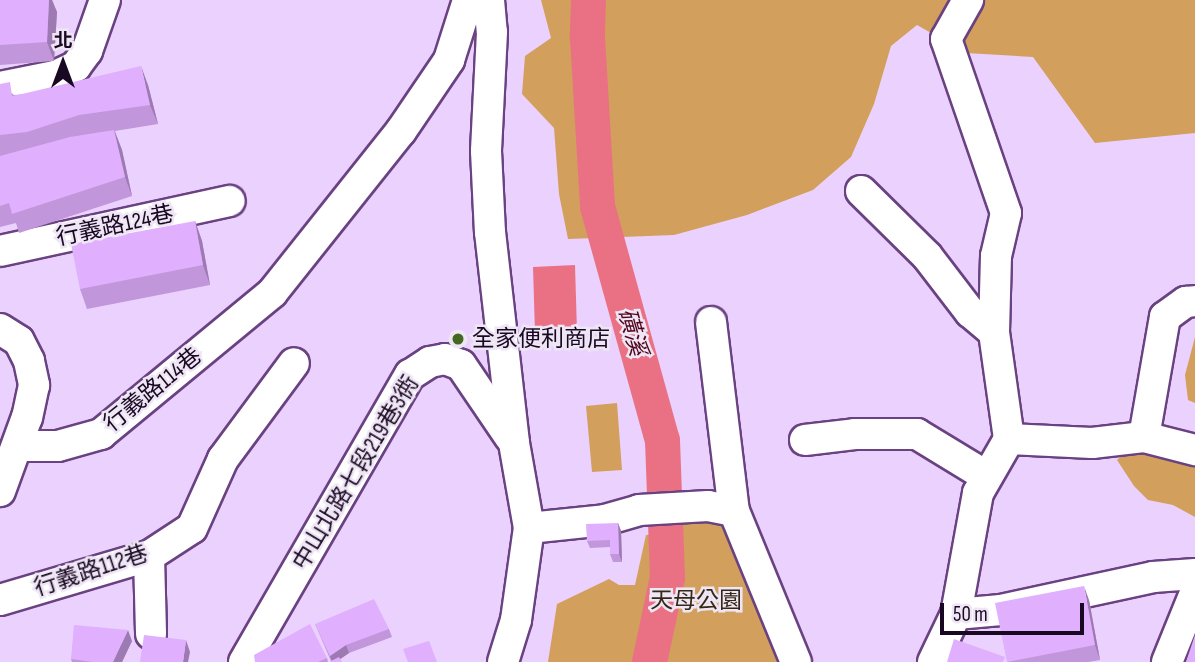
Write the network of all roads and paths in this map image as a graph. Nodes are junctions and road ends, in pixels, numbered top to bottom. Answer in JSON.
{"nodes":[{"id":1,"x":105,"y":0,"type":"edge"},
{"id":2,"x":468,"y":0,"type":"edge"},
{"id":3,"x":488,"y":0,"type":"edge"},
{"id":4,"x":968,"y":0,"type":"edge"},
{"id":5,"x":0,"y":88,"type":"edge"},
{"id":6,"x":861,"y":191,"type":"dead end"},
{"id":7,"x":230,"y":201,"type":"dead end"},
{"id":8,"x":0,"y":251,"type":"edge"},
{"id":9,"x":1195,"y":301,"type":"edge"},
{"id":10,"x":711,"y":322,"type":"dead end"},
{"id":11,"x":0,"y":329,"type":"edge"},
{"id":12,"x":994,"y":332,"type":"junction"},
{"id":13,"x":294,"y":362,"type":"dead end"},
{"id":14,"x":1144,"y":437,"type":"junction"},
{"id":15,"x":1009,"y":439,"type":"junction"},
{"id":16,"x":805,"y":440,"type":"dead end"},
{"id":17,"x":514,"y":443,"type":"junction"},
{"id":18,"x":17,"y":446,"type":"junction"},
{"id":19,"x":1195,"y":450,"type":"edge"},
{"id":20,"x":986,"y":476,"type":"junction"},
{"id":21,"x":0,"y":491,"type":"edge"},
{"id":22,"x":721,"y":508,"type":"junction"},
{"id":23,"x":529,"y":528,"type":"junction"},
{"id":24,"x":149,"y":556,"type":"junction"},
{"id":25,"x":1195,"y":574,"type":"edge"},
{"id":26,"x":1195,"y":593,"type":"edge"},
{"id":27,"x":0,"y":600,"type":"edge"},
{"id":28,"x":956,"y":614,"type":"junction"},
{"id":29,"x":151,"y":634,"type":"edge"},
{"id":30,"x":244,"y":662,"type":"edge"},
{"id":31,"x":503,"y":662,"type":"edge"},
{"id":32,"x":796,"y":662,"type":"edge"},
{"id":33,"x":933,"y":662,"type":"edge"},
{"id":34,"x":1167,"y":662,"type":"edge"}],
"edges":[{"from":1,"to":5,"type":"street"},
{"from":2,"to":18,"type":"street","name":"行義路114巷"},
{"from":3,"to":17,"type":"street"},
{"from":4,"to":12,"type":"street"},
{"from":6,"to":12,"type":"street"},
{"from":7,"to":8,"type":"street","name":"行義路124巷"},
{"from":9,"to":14,"type":"street"},
{"from":10,"to":22,"type":"street"},
{"from":11,"to":18,"type":"street"},
{"from":12,"to":15,"type":"street"},
{"from":13,"to":24,"type":"street","name":"行義路112巷"},
{"from":14,"to":15,"type":"street"},
{"from":14,"to":19,"type":"street"},
{"from":15,"to":20,"type":"street"},
{"from":16,"to":20,"type":"street"},
{"from":17,"to":23,"type":"street"},
{"from":17,"to":30,"type":"street","name":"中山北路七段219巷3衖"},
{"from":18,"to":21,"type":"street"},
{"from":20,"to":28,"type":"street"},
{"from":22,"to":23,"type":"street"},
{"from":22,"to":32,"type":"street"},
{"from":23,"to":31,"type":"street"},
{"from":24,"to":27,"type":"street","name":"行義路112巷"},
{"from":24,"to":29,"type":"street"},
{"from":25,"to":28,"type":"street"},
{"from":26,"to":34,"type":"street"},
{"from":28,"to":33,"type":"street"}]}
